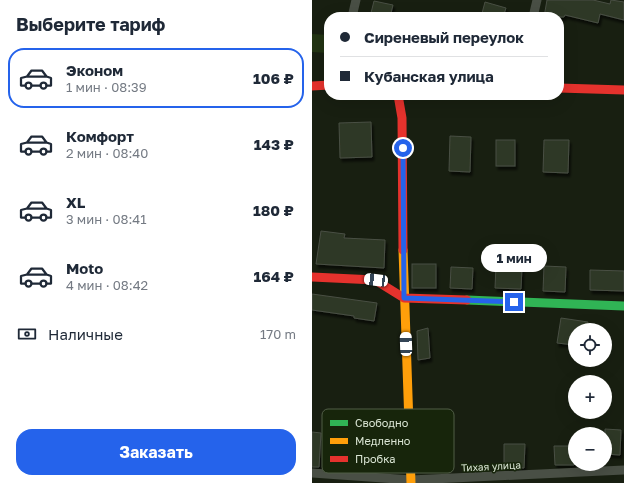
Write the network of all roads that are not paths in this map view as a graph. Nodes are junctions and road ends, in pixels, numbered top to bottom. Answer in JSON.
{"nodes":[{"id":1,"x":356,"y":0,"type":"edge"},
{"id":2,"x":537,"y":0,"type":"edge"},
{"id":3,"x":353,"y":12,"type":"edge"},
{"id":4,"x":534,"y":12,"type":"edge"},
{"id":5,"x":312,"y":86,"type":"edge"},
{"id":6,"x":324,"y":86,"type":"edge"},
{"id":7,"x":564,"y":88,"type":"edge"},
{"id":8,"x":624,"y":90,"type":"edge"},
{"id":9,"x":399,"y":100,"type":"edge"},
{"id":10,"x":312,"y":277,"type":"edge"},
{"id":11,"x":404,"y":298,"type":"junction"},
{"id":12,"x":624,"y":306,"type":"edge"},
{"id":13,"x":408,"y":409,"type":"edge"},
{"id":14,"x":624,"y":470,"type":"edge"},
{"id":15,"x":312,"y":473,"type":"edge"},
{"id":16,"x":411,"y":482,"type":"edge"}],
"edges":[{"from":1,"to":3,"type":"street"},
{"from":2,"to":4,"type":"street"},
{"from":5,"to":6,"type":"street"},
{"from":7,"to":8,"type":"street"},
{"from":9,"to":11,"type":"street"},
{"from":10,"to":11,"type":"street"},
{"from":11,"to":12,"type":"street"},
{"from":11,"to":13,"type":"street"},
{"from":14,"to":16,"type":"street","name":"Тихая улица"},
{"from":15,"to":16,"type":"street","name":"Тихая улица"}]}
